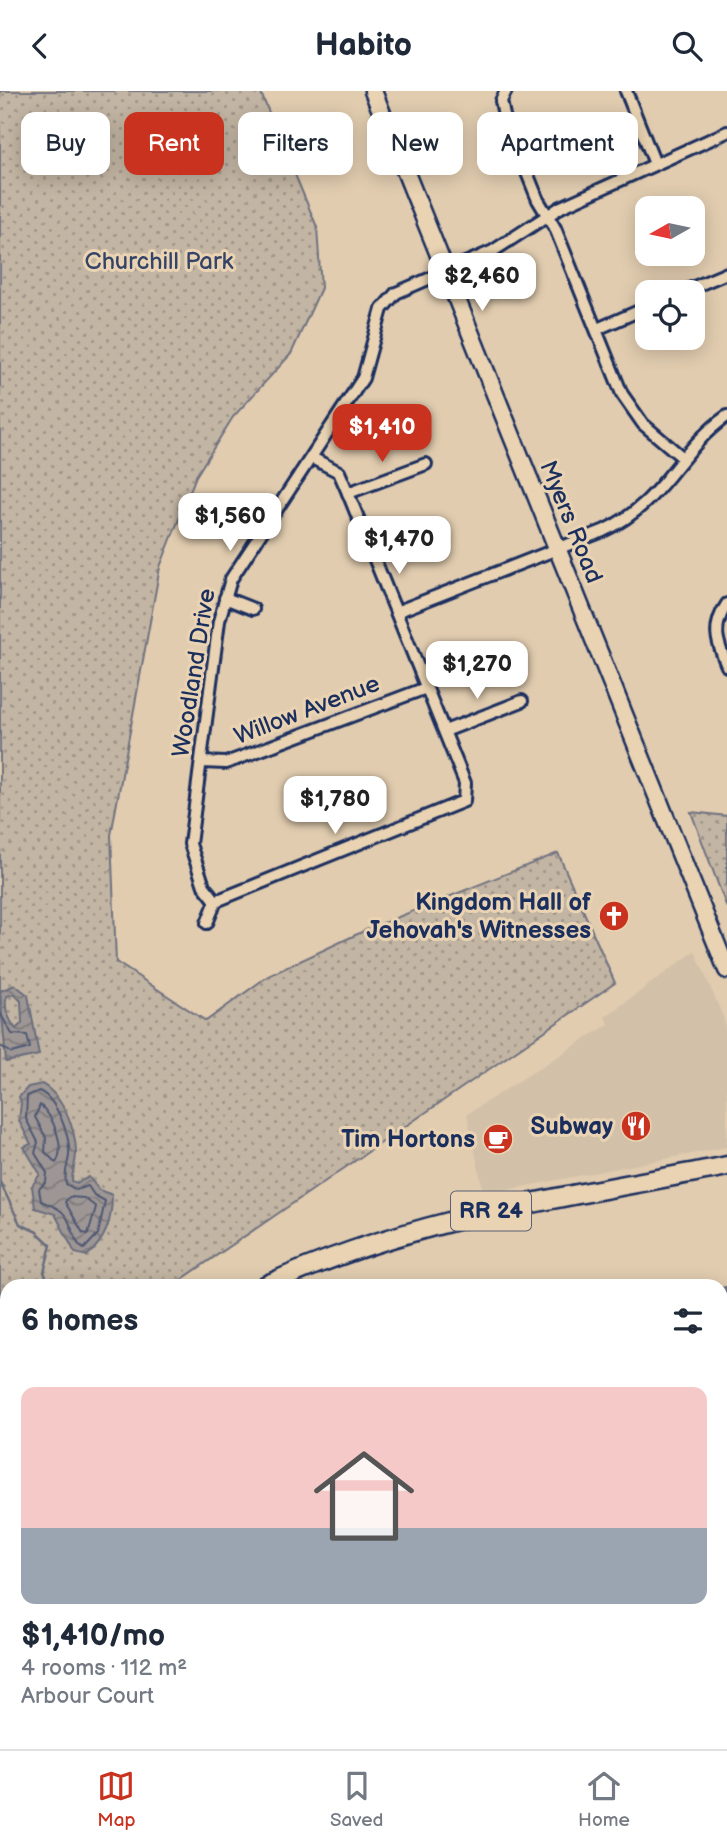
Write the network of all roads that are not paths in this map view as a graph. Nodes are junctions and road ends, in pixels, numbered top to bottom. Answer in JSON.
{"nodes":[{"id":1,"x":373,"y":91,"type":"edge"},
{"id":2,"x":506,"y":91,"type":"edge"},
{"id":3,"x":625,"y":91,"type":"edge"},
{"id":4,"x":727,"y":132,"type":"edge"},
{"id":5,"x":655,"y":164,"type":"junction"},
{"id":6,"x":547,"y":215,"type":"junction"},
{"id":7,"x":446,"y":272,"type":"junction"},
{"id":8,"x":727,"y":273,"type":"edge"},
{"id":9,"x":705,"y":282,"type":"edge"},
{"id":10,"x":635,"y":313,"type":"edge"},
{"id":11,"x":597,"y":329,"type":"junction"},
{"id":12,"x":727,"y":416,"type":"edge"},
{"id":13,"x":312,"y":458,"type":"junction"},
{"id":14,"x":683,"y":458,"type":"junction"},
{"id":15,"x":426,"y":464,"type":"dead end"},
{"id":16,"x":348,"y":493,"type":"junction"},
{"id":17,"x":558,"y":549,"type":"junction"},
{"id":18,"x":225,"y":598,"type":"junction"},
{"id":19,"x":727,"y":604,"type":"edge"},
{"id":20,"x":253,"y":609,"type":"dead end"},
{"id":21,"x":397,"y":613,"type":"junction"},
{"id":22,"x":727,"y":666,"type":"edge"},
{"id":23,"x":426,"y":688,"type":"junction"},
{"id":24,"x":522,"y":701,"type":"dead end"},
{"id":25,"x":445,"y":731,"type":"junction"},
{"id":26,"x":201,"y":762,"type":"junction"},
{"id":27,"x":216,"y":901,"type":"junction"},
{"id":28,"x":207,"y":923,"type":"dead end"},
{"id":29,"x":727,"y":970,"type":"edge"},
{"id":30,"x":727,"y":1166,"type":"edge"},
{"id":31,"x":282,"y":1279,"type":"edge"}],
"edges":[{"from":1,"to":7,"type":"main road","name":"Myers Road"},
{"from":2,"to":6,"type":"street"},
{"from":3,"to":5,"type":"street"},
{"from":4,"to":5,"type":"street","name":"Woodland Drive"},
{"from":5,"to":6,"type":"street","name":"Woodland Drive"},
{"from":6,"to":7,"type":"street","name":"Woodland Drive"},
{"from":6,"to":11,"type":"street"},
{"from":7,"to":13,"type":"street","name":"Woodland Drive"},
{"from":7,"to":17,"type":"main road","name":"Myers Road"},
{"from":8,"to":9,"type":"street"},
{"from":10,"to":11,"type":"street"},
{"from":11,"to":14,"type":"street"},
{"from":12,"to":14,"type":"street"},
{"from":13,"to":16,"type":"street"},
{"from":13,"to":18,"type":"street","name":"Woodland Drive"},
{"from":14,"to":17,"type":"street"},
{"from":15,"to":16,"type":"street"},
{"from":16,"to":21,"type":"street"},
{"from":17,"to":21,"type":"street"},
{"from":17,"to":29,"type":"main road","name":"Myers Road"},
{"from":18,"to":20,"type":"street"},
{"from":18,"to":26,"type":"street","name":"Woodland Drive"},
{"from":19,"to":22,"type":"street"},
{"from":21,"to":23,"type":"street"},
{"from":23,"to":25,"type":"street"},
{"from":23,"to":26,"type":"street","name":"Willow Avenue"},
{"from":24,"to":25,"type":"street"},
{"from":25,"to":27,"type":"street"},
{"from":26,"to":27,"type":"street","name":"Woodland Drive"},
{"from":27,"to":28,"type":"street"},
{"from":30,"to":31,"type":"main road","number":"RR 24"}]}
